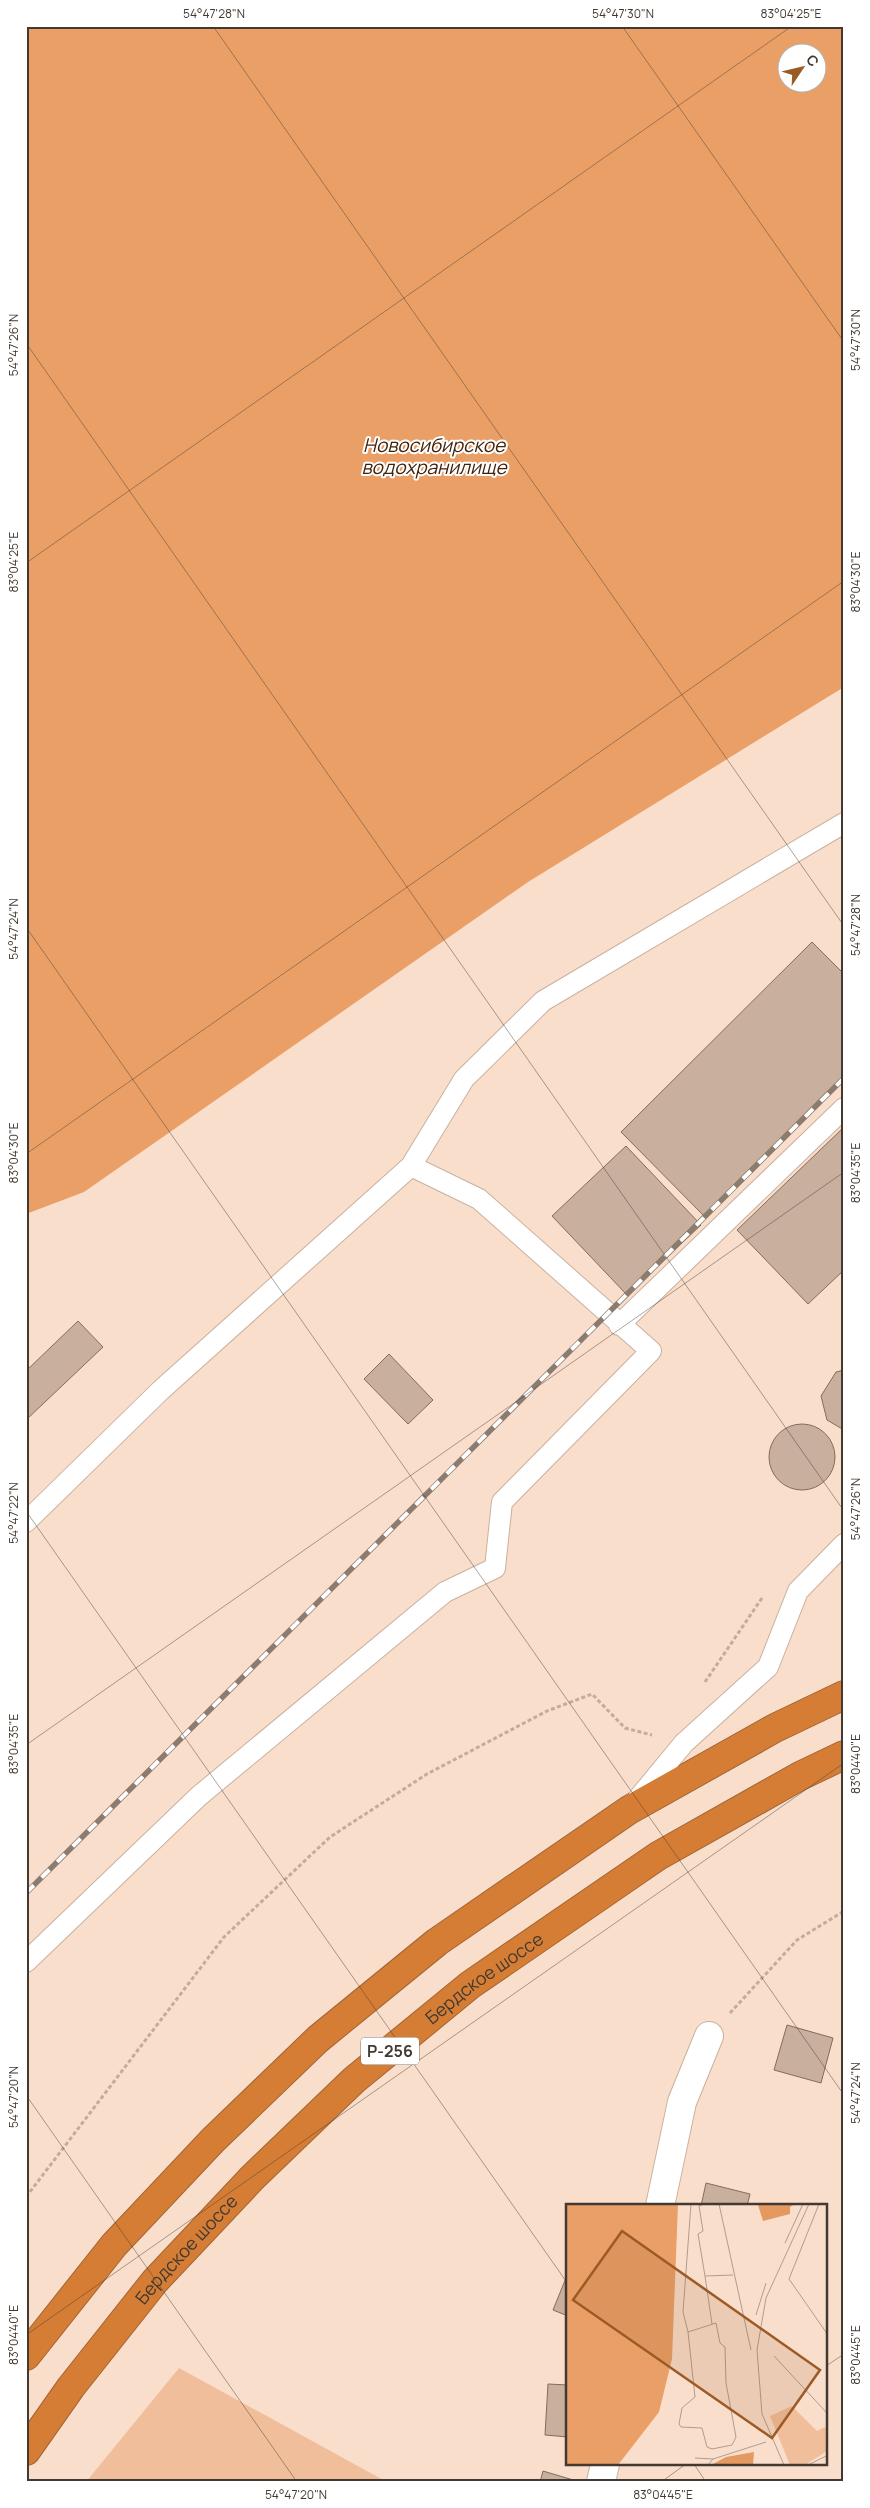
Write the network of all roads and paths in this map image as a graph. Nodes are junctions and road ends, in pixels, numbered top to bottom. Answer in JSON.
{"nodes":[{"id":1,"x":844,"y":823,"type":"edge"},
{"id":2,"x":844,"y":1108,"type":"edge"},
{"id":3,"x":410,"y":1166,"type":"junction"},
{"id":4,"x":619,"y":1325,"type":"junction"},
{"id":5,"x":26,"y":1522,"type":"edge"},
{"id":6,"x":844,"y":1544,"type":"edge"},
{"id":7,"x":768,"y":1589,"type":"dead end"},
{"id":8,"x":701,"y":1689,"type":"dead end"},
{"id":9,"x":844,"y":1695,"type":"edge"},
{"id":10,"x":684,"y":1743,"type":"junction"},
{"id":11,"x":844,"y":1755,"type":"edge"},
{"id":12,"x":628,"y":1810,"type":"junction"},
{"id":13,"x":844,"y":1911,"type":"edge"},
{"id":14,"x":26,"y":1962,"type":"edge"},
{"id":15,"x":709,"y":2036,"type":"joint"},
{"id":16,"x":26,"y":2197,"type":"edge"},
{"id":17,"x":660,"y":2204,"type":"edge"},
{"id":18,"x":26,"y":2356,"type":"edge"},
{"id":19,"x":26,"y":2451,"type":"edge"},
{"id":20,"x":604,"y":2466,"type":"edge"},
{"id":21,"x":601,"y":2482,"type":"edge"}],
"edges":[{"from":1,"to":3,"type":"lane"},
{"from":2,"to":4,"type":"lane"},
{"from":3,"to":4,"type":"lane"},
{"from":3,"to":5,"type":"lane"},
{"from":4,"to":14,"type":"lane"},
{"from":6,"to":10,"type":"lane"},
{"from":7,"to":8,"type":"path"},
{"from":9,"to":12,"type":"highway","number":"Р-256"},
{"from":10,"to":12,"type":"lane"},
{"from":10,"to":16,"type":"path"},
{"from":11,"to":19,"type":"highway","name":"Бердское шоссе","number":"Р-256"},
{"from":12,"to":18,"type":"highway","number":"Р-256"},
{"from":13,"to":15,"type":"path"},
{"from":15,"to":17,"type":"street"},
{"from":20,"to":21,"type":"street"}]}
